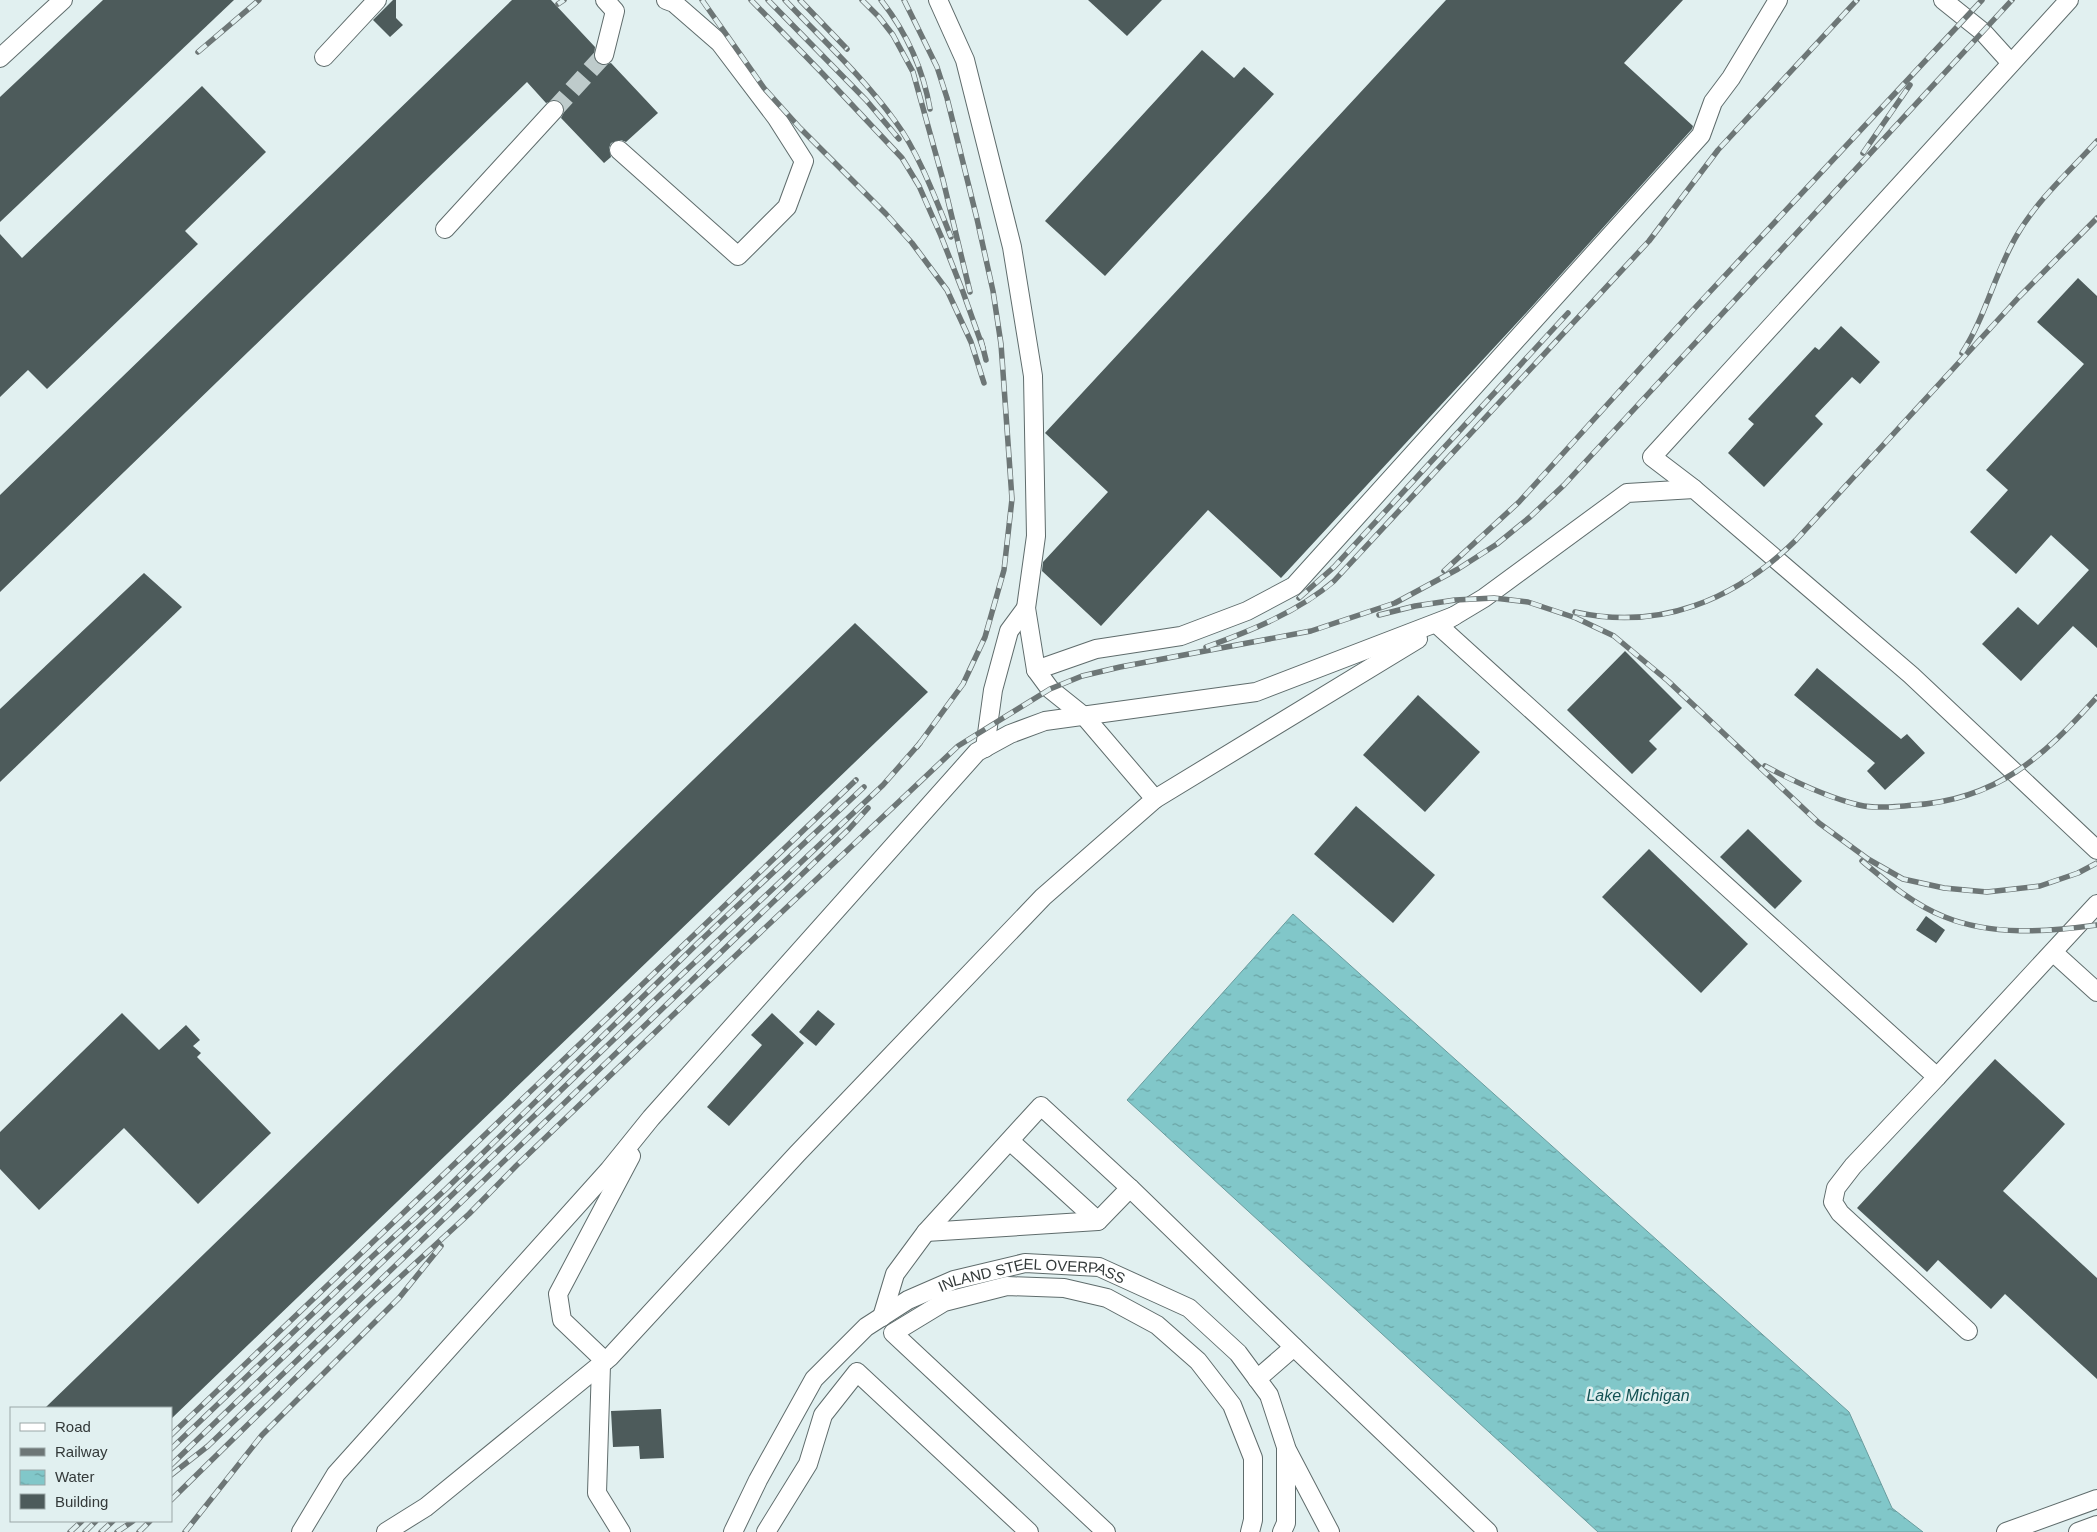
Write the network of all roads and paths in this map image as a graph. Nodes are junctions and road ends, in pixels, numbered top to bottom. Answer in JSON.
{"nodes":[{"id":1,"x":63,"y":0,"type":"edge"},
{"id":2,"x":377,"y":0,"type":"edge"},
{"id":3,"x":666,"y":0,"type":"edge"},
{"id":4,"x":938,"y":0,"type":"edge"},
{"id":5,"x":1778,"y":0,"type":"edge"},
{"id":6,"x":1943,"y":0,"type":"edge"},
{"id":7,"x":2069,"y":0,"type":"edge"},
{"id":8,"x":615,"y":4,"type":"edge"},
{"id":9,"x":604,"y":55,"type":"tunnel mouth"},
{"id":10,"x":0,"y":58,"type":"edge"},
{"id":11,"x":324,"y":58,"type":"dead end"},
{"id":12,"x":2011,"y":63,"type":"junction"},
{"id":13,"x":554,"y":110,"type":"tunnel mouth"},
{"id":14,"x":619,"y":150,"type":"dead end"},
{"id":15,"x":445,"y":229,"type":"dead end"},
{"id":16,"x":1694,"y":489,"type":"junction"},
{"id":17,"x":1026,"y":608,"type":"junction"},
{"id":18,"x":1454,"y":616,"type":"junction"},
{"id":19,"x":1439,"y":626,"type":"junction"},
{"id":20,"x":1036,"y":670,"type":"junction"},
{"id":21,"x":1085,"y":717,"type":"junction"},
{"id":22,"x":984,"y":748,"type":"junction"},
{"id":23,"x":1154,"y":799,"type":"junction"},
{"id":24,"x":2097,"y":850,"type":"edge"},
{"id":25,"x":2097,"y":904,"type":"edge"},
{"id":26,"x":2054,"y":953,"type":"junction"},
{"id":27,"x":2097,"y":992,"type":"edge"},
{"id":28,"x":1937,"y":1077,"type":"junction"},
{"id":29,"x":651,"y":1118,"type":"junction"},
{"id":30,"x":1010,"y":1142,"type":"junction"},
{"id":31,"x":1130,"y":1188,"type":"junction"},
{"id":32,"x":1098,"y":1221,"type":"junction"},
{"id":33,"x":926,"y":1232,"type":"junction"},
{"id":34,"x":882,"y":1317,"type":"junction"},
{"id":35,"x":1968,"y":1331,"type":"dead end"},
{"id":36,"x":1294,"y":1347,"type":"junction"},
{"id":37,"x":603,"y":1363,"type":"junction"},
{"id":38,"x":1257,"y":1379,"type":"junction"},
{"id":39,"x":1286,"y":1447,"type":"junction"},
{"id":40,"x":2097,"y":1499,"type":"edge"},
{"id":41,"x":2097,"y":1525,"type":"edge"},
{"id":42,"x":301,"y":1532,"type":"edge"},
{"id":43,"x":386,"y":1532,"type":"edge"},
{"id":44,"x":621,"y":1532,"type":"edge"},
{"id":45,"x":733,"y":1532,"type":"edge"},
{"id":46,"x":766,"y":1532,"type":"edge"},
{"id":47,"x":1030,"y":1532,"type":"edge"},
{"id":48,"x":1106,"y":1532,"type":"edge"},
{"id":49,"x":1250,"y":1532,"type":"edge"},
{"id":50,"x":1282,"y":1532,"type":"edge"},
{"id":51,"x":1330,"y":1532,"type":"edge"},
{"id":52,"x":1488,"y":1532,"type":"edge"},
{"id":53,"x":2006,"y":1532,"type":"edge"},
{"id":54,"x":2078,"y":1532,"type":"edge"}],
"edges":[{"from":1,"to":10,"type":"street"},
{"from":2,"to":11,"type":"street"},
{"from":3,"to":14,"type":"street"},
{"from":4,"to":17,"type":"street"},
{"from":5,"to":20,"type":"street"},
{"from":6,"to":12,"type":"street"},
{"from":7,"to":12,"type":"street"},
{"from":8,"to":9,"type":"street"},
{"from":12,"to":16,"type":"street"},
{"from":13,"to":15,"type":"street"},
{"from":16,"to":18,"type":"street"},
{"from":16,"to":24,"type":"street"},
{"from":17,"to":20,"type":"street"},
{"from":17,"to":22,"type":"street"},
{"from":18,"to":19,"type":"street"},
{"from":18,"to":21,"type":"street"},
{"from":19,"to":23,"type":"street"},
{"from":19,"to":28,"type":"street"},
{"from":20,"to":21,"type":"street"},
{"from":21,"to":22,"type":"street"},
{"from":21,"to":23,"type":"street"},
{"from":22,"to":29,"type":"street"},
{"from":23,"to":37,"type":"street"},
{"from":25,"to":26,"type":"street"},
{"from":26,"to":27,"type":"street"},
{"from":26,"to":28,"type":"street"},
{"from":28,"to":35,"type":"street"},
{"from":29,"to":37,"type":"street"},
{"from":29,"to":42,"type":"street"},
{"from":30,"to":31,"type":"street"},
{"from":30,"to":32,"type":"street"},
{"from":30,"to":33,"type":"street"},
{"from":31,"to":32,"type":"street"},
{"from":31,"to":36,"type":"street"},
{"from":32,"to":33,"type":"street"},
{"from":33,"to":34,"type":"street"},
{"from":34,"to":38,"type":"street","name":"INLAND STEEL OVERPASS"},
{"from":34,"to":45,"type":"street","name":"INLAND STEEL OVERPASS"},
{"from":36,"to":38,"type":"street"},
{"from":36,"to":52,"type":"street"},
{"from":37,"to":43,"type":"street"},
{"from":37,"to":44,"type":"street"},
{"from":38,"to":39,"type":"street","name":"INLAND STEEL OVERPASS"},
{"from":39,"to":50,"type":"street","name":"INLAND STEEL OVERPASS"},
{"from":39,"to":51,"type":"street"},
{"from":40,"to":53,"type":"street"},
{"from":41,"to":54,"type":"street"},
{"from":46,"to":47,"type":"street"},
{"from":48,"to":49,"type":"street"}]}
